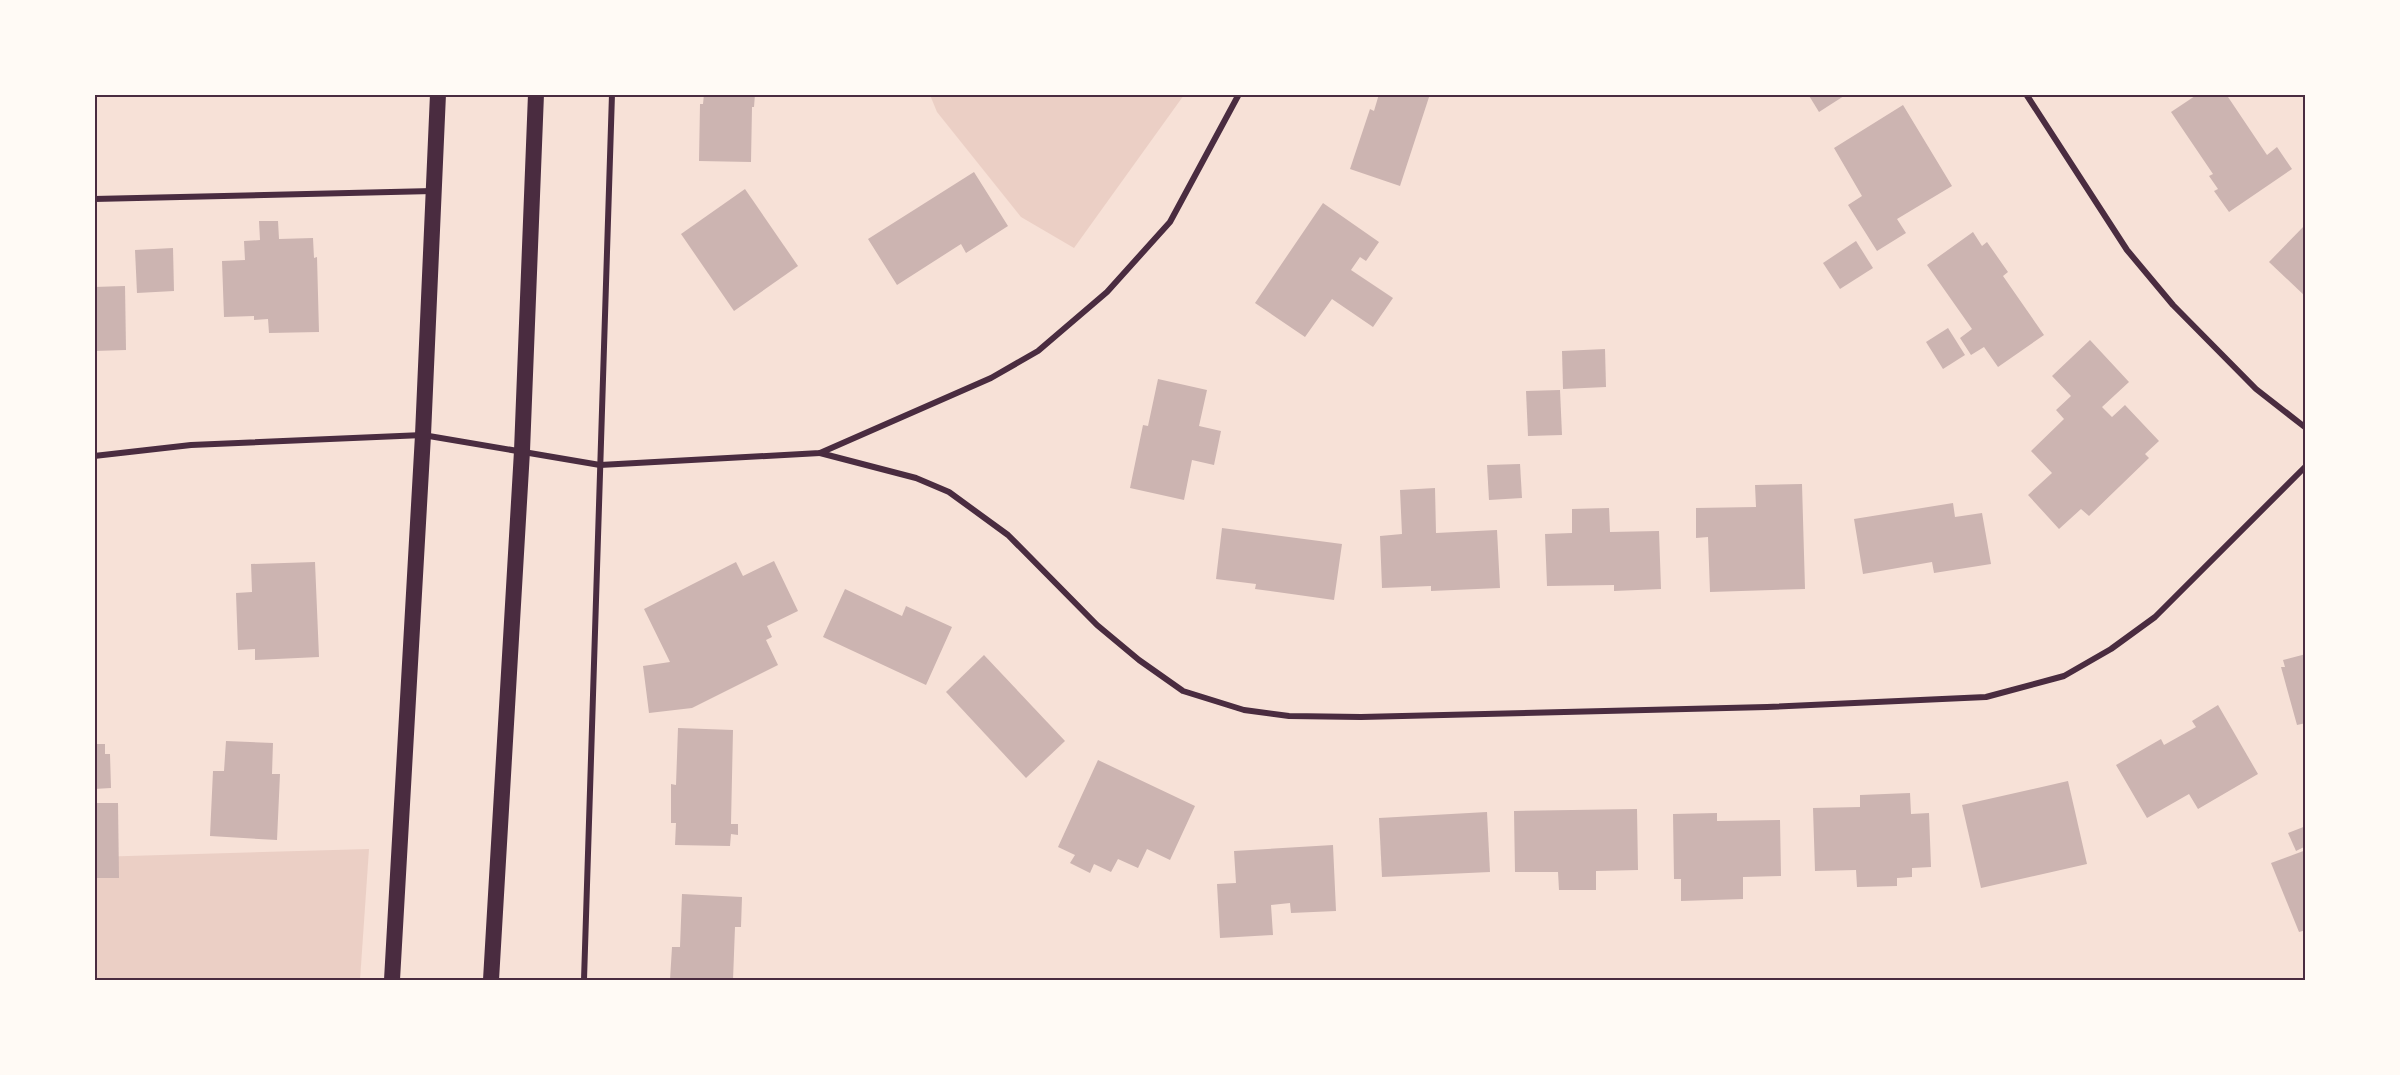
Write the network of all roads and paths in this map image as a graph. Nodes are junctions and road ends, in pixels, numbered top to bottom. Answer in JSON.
{"nodes":[{"id":1,"x":438,"y":94,"type":"edge"},
{"id":2,"x":536,"y":94,"type":"edge"},
{"id":3,"x":612,"y":94,"type":"edge"},
{"id":4,"x":1239,"y":94,"type":"edge"},
{"id":5,"x":2026,"y":94,"type":"edge"},
{"id":6,"x":434,"y":191,"type":"junction"},
{"id":7,"x":94,"y":198,"type":"edge"},
{"id":8,"x":2306,"y":428,"type":"edge"},
{"id":9,"x":423,"y":435,"type":"junction"},
{"id":10,"x":522,"y":451,"type":"junction"},
{"id":11,"x":820,"y":453,"type":"junction"},
{"id":12,"x":94,"y":456,"type":"edge"},
{"id":13,"x":600,"y":465,"type":"junction"},
{"id":14,"x":2306,"y":466,"type":"edge"},
{"id":15,"x":393,"y":981,"type":"edge"},
{"id":16,"x":491,"y":981,"type":"edge"},
{"id":17,"x":584,"y":981,"type":"edge"}],
"edges":[{"from":1,"to":6,"type":"highway"},
{"from":2,"to":10,"type":"highway"},
{"from":3,"to":13,"type":"street"},
{"from":4,"to":11,"type":"street"},
{"from":5,"to":8,"type":"street"},
{"from":6,"to":7,"type":"street"},
{"from":6,"to":9,"type":"highway"},
{"from":9,"to":10,"type":"street"},
{"from":9,"to":12,"type":"street"},
{"from":9,"to":15,"type":"highway"},
{"from":10,"to":13,"type":"street"},
{"from":10,"to":16,"type":"highway"},
{"from":11,"to":13,"type":"street"},
{"from":11,"to":14,"type":"street"},
{"from":13,"to":17,"type":"street"}]}
